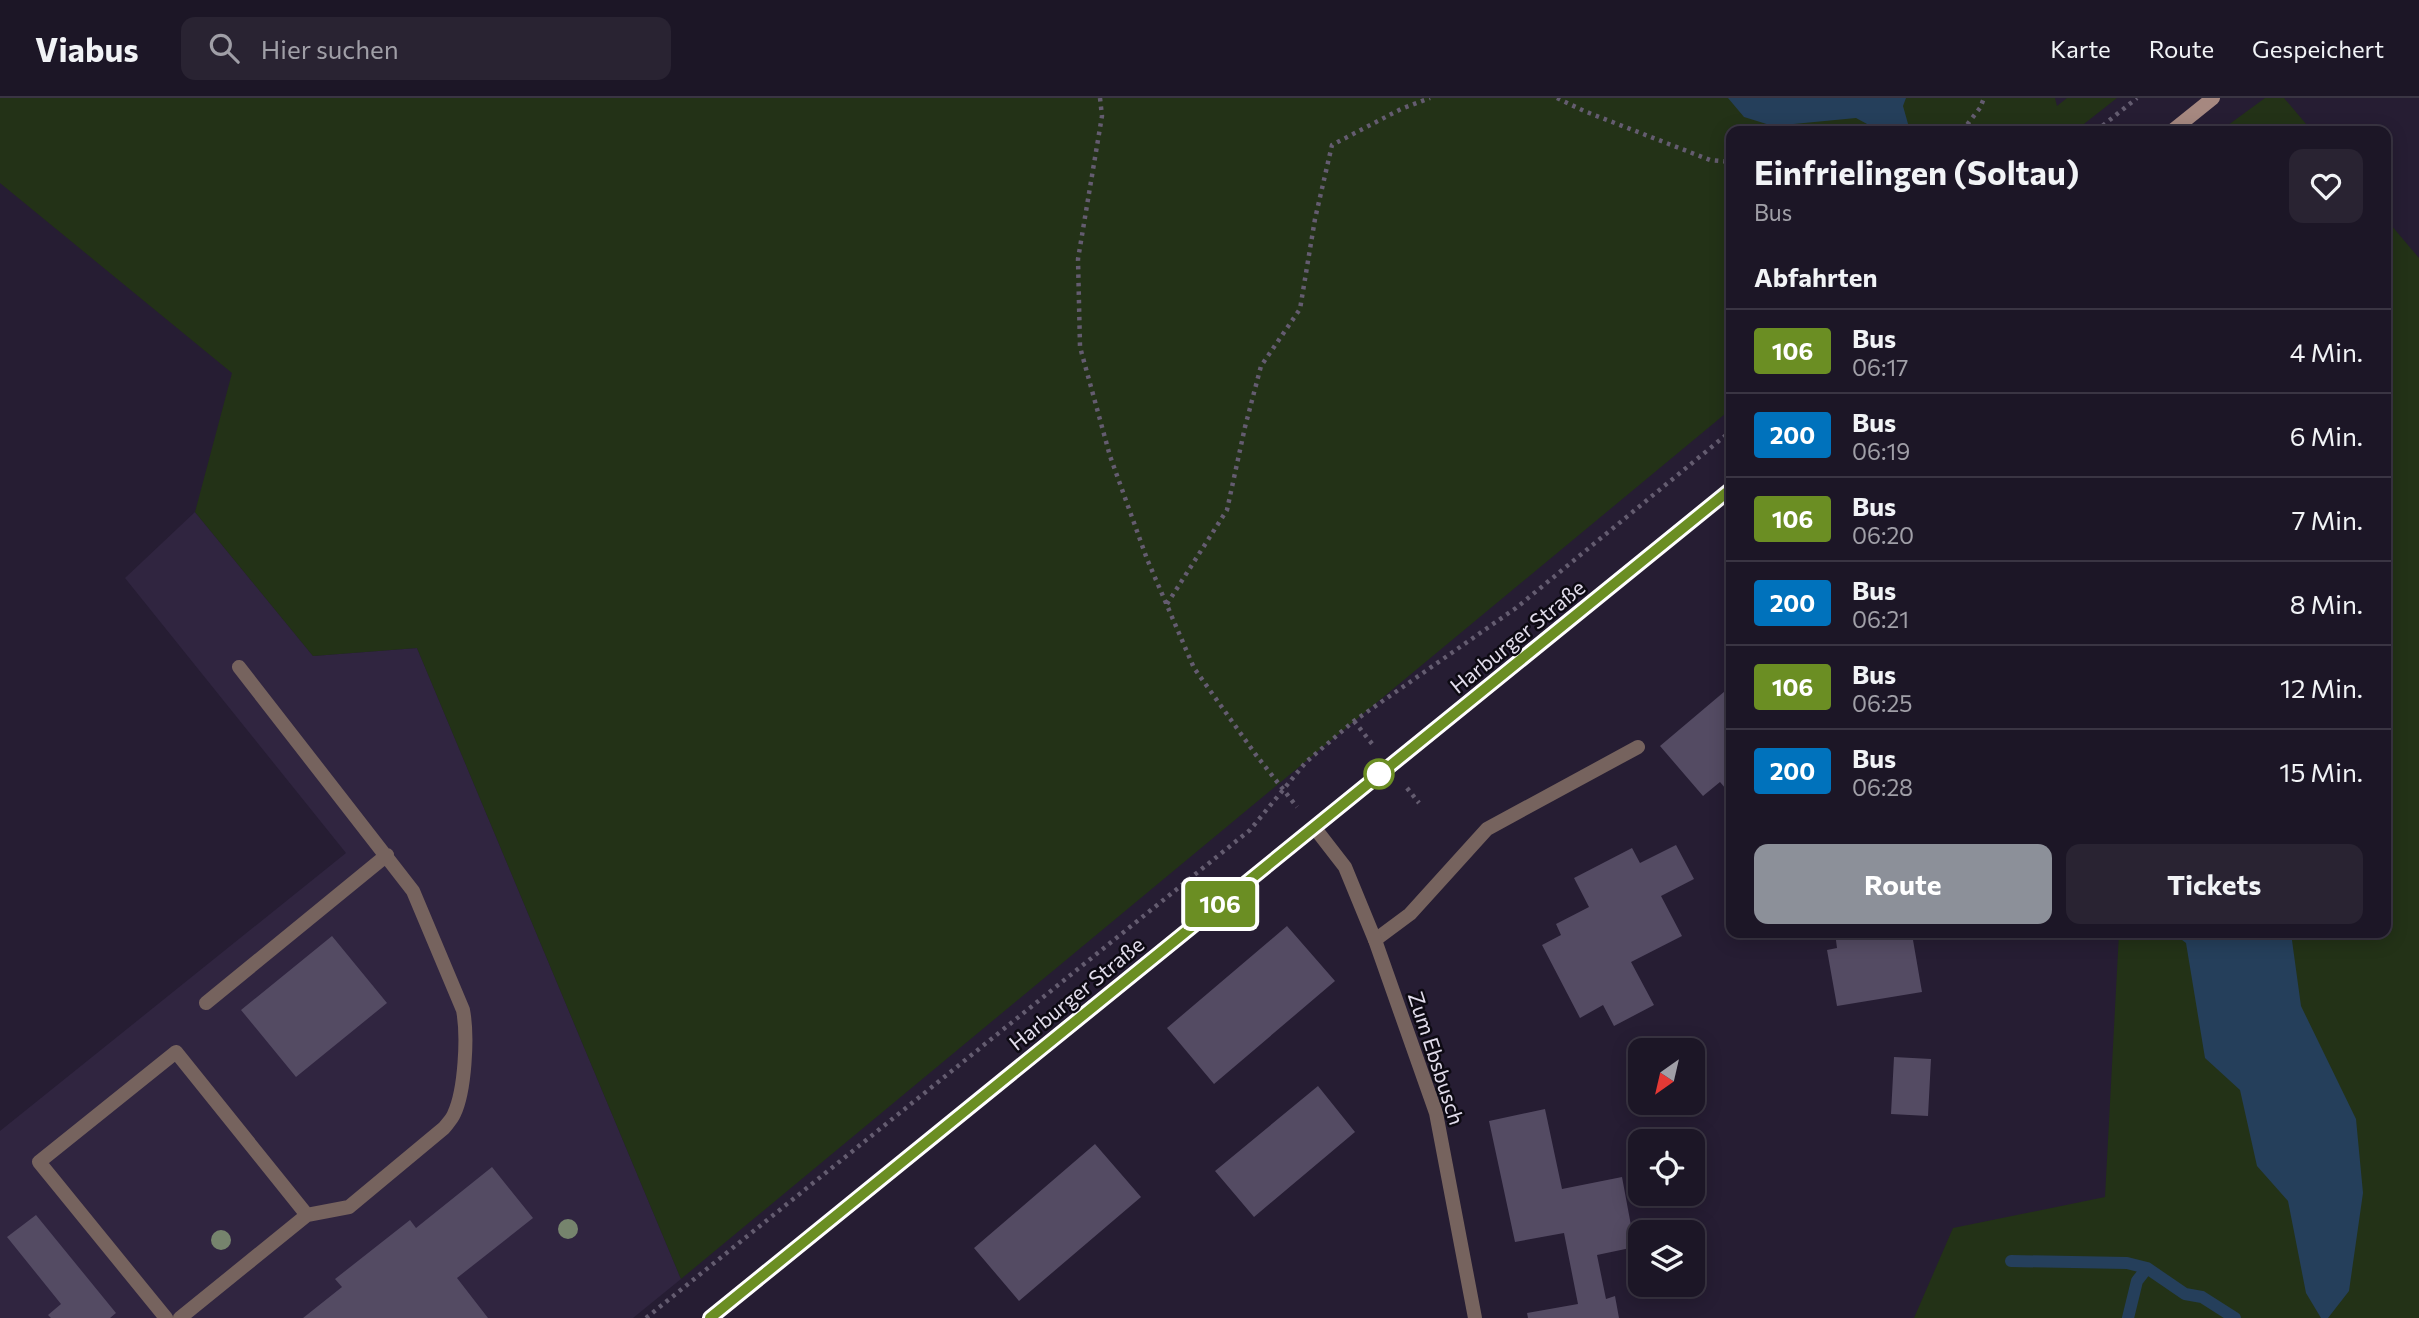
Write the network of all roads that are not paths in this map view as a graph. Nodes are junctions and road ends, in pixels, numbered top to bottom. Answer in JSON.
{"nodes":[{"id":1,"x":2213,"y":98,"type":"edge"},
{"id":2,"x":2178,"y":126,"type":"edge"},
{"id":3,"x":1726,"y":493,"type":"edge"},
{"id":4,"x":239,"y":667,"type":"dead end"},
{"id":5,"x":1638,"y":747,"type":"dead end"},
{"id":6,"x":1314,"y":827,"type":"junction"},
{"id":7,"x":387,"y":855,"type":"junction"},
{"id":8,"x":1376,"y":940,"type":"junction"},
{"id":9,"x":206,"y":1003,"type":"dead end"},
{"id":10,"x":307,"y":1215,"type":"junction"},
{"id":11,"x":166,"y":1318,"type":"edge"},
{"id":12,"x":180,"y":1318,"type":"edge"},
{"id":13,"x":710,"y":1318,"type":"edge"},
{"id":14,"x":1475,"y":1318,"type":"edge"}],
"edges":[{"from":1,"to":2,"type":"main road"},
{"from":3,"to":6,"type":"main road","name":"Harburger Straße"},
{"from":4,"to":7,"type":"street"},
{"from":5,"to":8,"type":"street"},
{"from":6,"to":8,"type":"street","name":"Zum Ebsbusch"},
{"from":6,"to":13,"type":"main road","name":"Harburger Straße"},
{"from":7,"to":9,"type":"street"},
{"from":7,"to":10,"type":"street"},
{"from":8,"to":14,"type":"street","name":"Zum Ebsbusch"},
{"from":10,"to":11,"type":"street"},
{"from":10,"to":12,"type":"street"}]}
